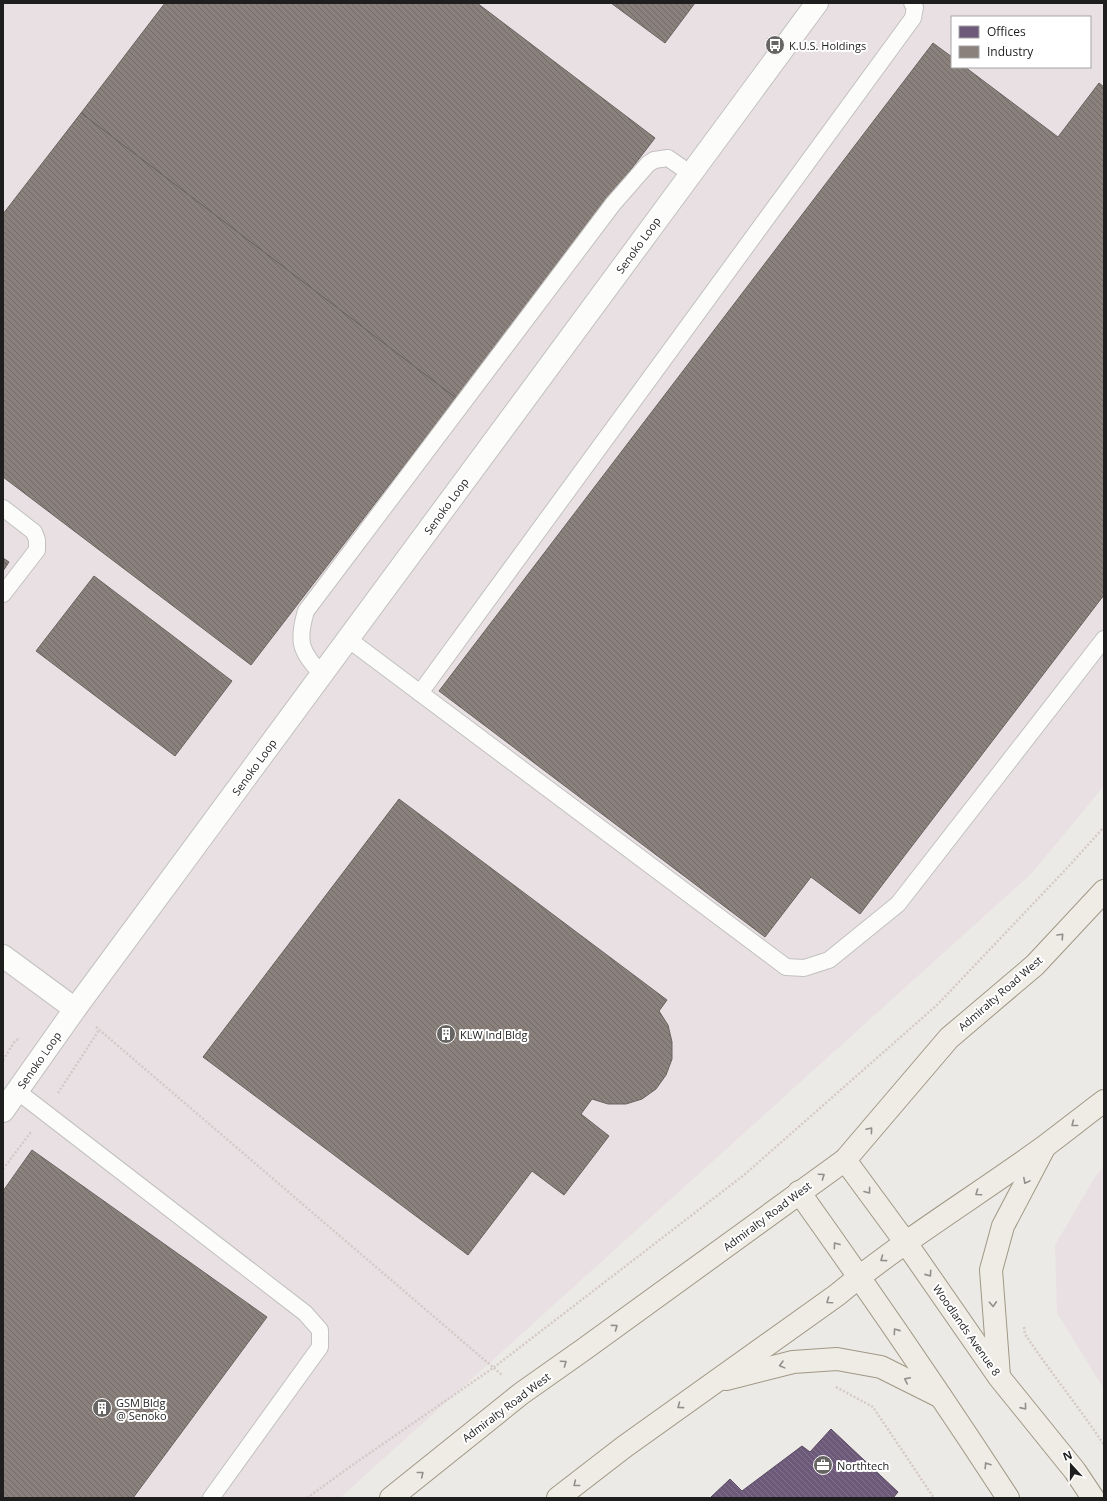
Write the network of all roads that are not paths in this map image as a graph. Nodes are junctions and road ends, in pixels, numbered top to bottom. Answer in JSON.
{"nodes":[{"id":1,"x":817,"y":3,"type":"edge"},
{"id":2,"x":912,"y":3,"type":"edge"},
{"id":3,"x":691,"y":174,"type":"junction"},
{"id":4,"x":3,"y":508,"type":"edge"},
{"id":5,"x":3,"y":594,"type":"edge"},
{"id":6,"x":348,"y":639,"type":"junction"},
{"id":7,"x":1104,"y":639,"type":"edge"},
{"id":8,"x":322,"y":674,"type":"junction"},
{"id":9,"x":420,"y":693,"type":"junction"},
{"id":10,"x":1104,"y":891,"type":"edge"},
{"id":11,"x":3,"y":956,"type":"edge"},
{"id":12,"x":75,"y":1009,"type":"junction"},
{"id":13,"x":17,"y":1091,"type":"junction"},
{"id":14,"x":1104,"y":1101,"type":"edge"},
{"id":15,"x":3,"y":1111,"type":"edge"},
{"id":16,"x":1044,"y":1147,"type":"junction"},
{"id":17,"x":845,"y":1160,"type":"junction"},
{"id":18,"x":799,"y":1192,"type":"junction"},
{"id":19,"x":906,"y":1242,"type":"junction"},
{"id":20,"x":859,"y":1276,"type":"junction"},
{"id":21,"x":999,"y":1377,"type":"junction"},
{"id":22,"x":712,"y":1383,"type":"junction"},
{"id":23,"x":942,"y":1397,"type":"junction"},
{"id":24,"x":211,"y":1498,"type":"edge"},
{"id":25,"x":391,"y":1498,"type":"edge"},
{"id":26,"x":558,"y":1498,"type":"edge"},
{"id":27,"x":1008,"y":1498,"type":"edge"},
{"id":28,"x":1093,"y":1498,"type":"edge"}],
"edges":[{"from":1,"to":3,"type":"street","name":"Senoko Loop"},
{"from":2,"to":9,"type":"lane"},
{"from":3,"to":6,"type":"street","name":"Senoko Loop"},
{"from":3,"to":8,"type":"lane"},
{"from":4,"to":5,"type":"lane"},
{"from":6,"to":8,"type":"street","name":"Senoko Loop"},
{"from":6,"to":9,"type":"lane"},
{"from":7,"to":9,"type":"lane"},
{"from":8,"to":12,"type":"street","name":"Senoko Loop"},
{"from":17,"to":10,"type":"main road","name":"Admiralty Road West","one_way":true},
{"from":11,"to":12,"type":"street"},
{"from":12,"to":13,"type":"street","name":"Senoko Loop"},
{"from":13,"to":15,"type":"street","name":"Senoko Loop"},
{"from":13,"to":24,"type":"lane"},
{"from":14,"to":16,"type":"main road","one_way":true},
{"from":16,"to":19,"type":"main road","one_way":true},
{"from":16,"to":21,"type":"main road","one_way":true},
{"from":18,"to":17,"type":"main road","name":"Admiralty Road West","one_way":true},
{"from":17,"to":19,"type":"main road","name":"Woodlands Avenue 8","one_way":true},
{"from":20,"to":18,"type":"main road","one_way":true},
{"from":25,"to":18,"type":"main road","name":"Admiralty Road West","one_way":true},
{"from":19,"to":20,"type":"main road","one_way":true},
{"from":19,"to":21,"type":"main road","name":"Woodlands Avenue 8","one_way":true},
{"from":20,"to":22,"type":"main road","one_way":true},
{"from":23,"to":20,"type":"main road","one_way":true},
{"from":21,"to":28,"type":"main road","name":"Woodlands Avenue 8","one_way":true},
{"from":23,"to":22,"type":"main road","one_way":true},
{"from":22,"to":26,"type":"main road","one_way":true},
{"from":27,"to":23,"type":"main road","one_way":true}]}
